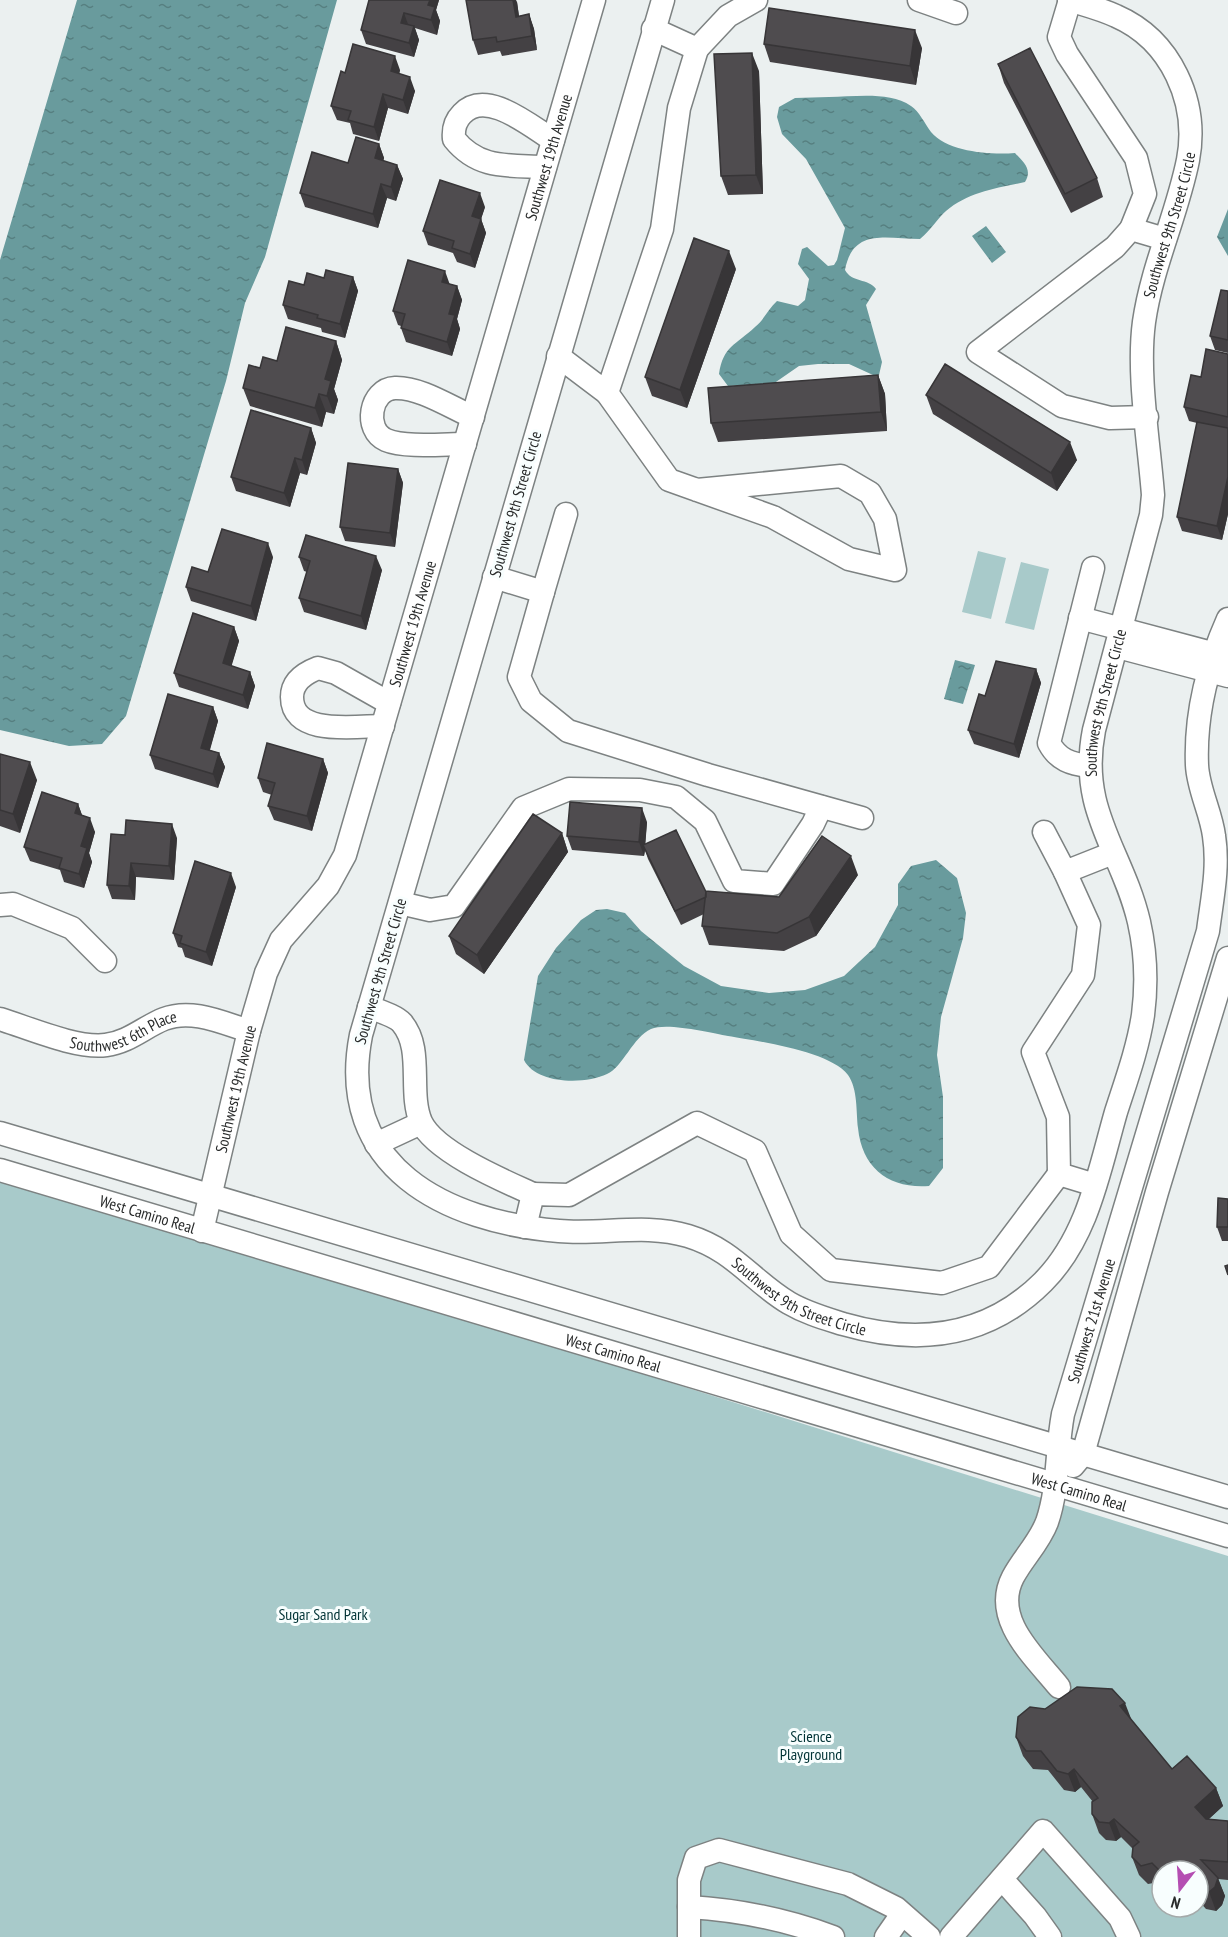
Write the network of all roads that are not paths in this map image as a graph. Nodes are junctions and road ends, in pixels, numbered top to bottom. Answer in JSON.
{"nodes":[{"id":1,"x":594,"y":0,"type":"edge"},
{"id":2,"x":663,"y":0,"type":"edge"},
{"id":3,"x":756,"y":0,"type":"edge"},
{"id":4,"x":919,"y":0,"type":"edge"},
{"id":5,"x":1069,"y":0,"type":"edge"},
{"id":6,"x":956,"y":13,"type":"dead end"},
{"id":7,"x":653,"y":29,"type":"junction"},
{"id":8,"x":697,"y":49,"type":"junction"},
{"id":9,"x":553,"y":140,"type":"junction"},
{"id":10,"x":545,"y":167,"type":"junction"},
{"id":11,"x":1131,"y":229,"type":"junction"},
{"id":12,"x":1165,"y":239,"type":"junction"},
{"id":13,"x":558,"y":356,"type":"junction"},
{"id":14,"x":607,"y":393,"type":"junction"},
{"id":15,"x":473,"y":417,"type":"junction"},
{"id":16,"x":1147,"y":417,"type":"junction"},
{"id":17,"x":465,"y":444,"type":"junction"},
{"id":18,"x":697,"y":490,"type":"junction"},
{"id":19,"x":566,"y":514,"type":"dead end"},
{"id":20,"x":1093,"y":568,"type":"dead end"},
{"id":21,"x":494,"y":577,"type":"junction"},
{"id":22,"x":543,"y":592,"type":"junction"},
{"id":23,"x":1080,"y":618,"type":"junction"},
{"id":24,"x":1228,"y":619,"type":"edge"},
{"id":25,"x":1120,"y":638,"type":"junction"},
{"id":26,"x":1220,"y":665,"type":"edge"},
{"id":27,"x":389,"y":703,"type":"junction"},
{"id":28,"x":383,"y":726,"type":"junction"},
{"id":29,"x":1089,"y":766,"type":"junction"},
{"id":30,"x":821,"y":807,"type":"junction"},
{"id":31,"x":862,"y":818,"type":"dead end"},
{"id":32,"x":1044,"y":832,"type":"dead end"},
{"id":33,"x":1113,"y":853,"type":"junction"},
{"id":34,"x":1065,"y":872,"type":"junction"},
{"id":35,"x":400,"y":903,"type":"junction"},
{"id":36,"x":0,"y":905,"type":"edge"},
{"id":37,"x":1228,"y":958,"type":"edge"},
{"id":38,"x":105,"y":961,"type":"dead end"},
{"id":39,"x":369,"y":1007,"type":"junction"},
{"id":40,"x":0,"y":1019,"type":"edge"},
{"id":41,"x":249,"y":1031,"type":"junction"},
{"id":42,"x":421,"y":1123,"type":"junction"},
{"id":43,"x":0,"y":1133,"type":"edge"},
{"id":44,"x":376,"y":1144,"type":"junction"},
{"id":45,"x":0,"y":1170,"type":"edge"},
{"id":46,"x":1059,"y":1174,"type":"junction"},
{"id":47,"x":1095,"y":1185,"type":"junction"},
{"id":48,"x":533,"y":1194,"type":"junction"},
{"id":49,"x":212,"y":1195,"type":"junction"},
{"id":50,"x":525,"y":1227,"type":"junction"},
{"id":51,"x":201,"y":1231,"type":"junction"},
{"id":52,"x":1056,"y":1447,"type":"junction"},
{"id":53,"x":1083,"y":1454,"type":"junction"},
{"id":54,"x":1056,"y":1485,"type":"junction"},
{"id":55,"x":1228,"y":1497,"type":"edge"},
{"id":56,"x":1228,"y":1536,"type":"edge"},
{"id":57,"x":1059,"y":1687,"type":"dead end"},
{"id":58,"x":1002,"y":1879,"type":"junction"},
{"id":59,"x":689,"y":1907,"type":"junction"},
{"id":60,"x":902,"y":1914,"type":"junction"},
{"id":61,"x":689,"y":1937,"type":"edge"},
{"id":62,"x":833,"y":1937,"type":"edge"},
{"id":63,"x":886,"y":1937,"type":"edge"},
{"id":64,"x":929,"y":1937,"type":"edge"},
{"id":65,"x":951,"y":1937,"type":"edge"},
{"id":66,"x":1050,"y":1937,"type":"edge"},
{"id":67,"x":1129,"y":1937,"type":"edge"}],
"edges":[{"from":1,"to":9,"type":"street","name":"Southwest 19th Avenue"},
{"from":2,"to":7,"type":"street","name":"Southwest 9th Street Circle"},
{"from":3,"to":8,"type":"street"},
{"from":4,"to":6,"type":"street"},
{"from":5,"to":11,"type":"street"},
{"from":5,"to":12,"type":"street","name":"Southwest 9th Street Circle"},
{"from":7,"to":8,"type":"street"},
{"from":7,"to":13,"type":"street","name":"Southwest 9th Street Circle"},
{"from":8,"to":14,"type":"street"},
{"from":9,"to":10,"type":"street","name":"Southwest 19th Avenue"},
{"from":9,"to":10,"type":"street"},
{"from":10,"to":15,"type":"street","name":"Southwest 19th Avenue"},
{"from":11,"to":12,"type":"street"},
{"from":11,"to":16,"type":"street"},
{"from":12,"to":16,"type":"street","name":"Southwest 9th Street Circle"},
{"from":13,"to":14,"type":"street"},
{"from":13,"to":21,"type":"street","name":"Southwest 9th Street Circle"},
{"from":14,"to":18,"type":"street"},
{"from":15,"to":17,"type":"street","name":"Southwest 19th Avenue"},
{"from":15,"to":17,"type":"street"},
{"from":16,"to":25,"type":"street","name":"Southwest 9th Street Circle"},
{"from":17,"to":27,"type":"street","name":"Southwest 19th Avenue"},
{"from":18,"to":18,"type":"street"},
{"from":19,"to":22,"type":"street"},
{"from":20,"to":23,"type":"street"},
{"from":21,"to":22,"type":"street"},
{"from":21,"to":35,"type":"street","name":"Southwest 9th Street Circle"},
{"from":22,"to":30,"type":"street"},
{"from":23,"to":25,"type":"street"},
{"from":23,"to":29,"type":"street"},
{"from":24,"to":26,"type":"street","name":"Southwest 21st Avenue"},
{"from":25,"to":26,"type":"street"},
{"from":25,"to":29,"type":"street","name":"Southwest 9th Street Circle"},
{"from":26,"to":52,"type":"street","name":"Southwest 21st Avenue"},
{"from":27,"to":28,"type":"street","name":"Southwest 19th Avenue"},
{"from":27,"to":28,"type":"street"},
{"from":28,"to":41,"type":"street","name":"Southwest 19th Avenue"},
{"from":29,"to":33,"type":"street","name":"Southwest 9th Street Circle"},
{"from":30,"to":31,"type":"street"},
{"from":30,"to":35,"type":"street"},
{"from":32,"to":34,"type":"street"},
{"from":33,"to":34,"type":"street"},
{"from":33,"to":47,"type":"street","name":"Southwest 9th Street Circle"},
{"from":34,"to":46,"type":"street"},
{"from":35,"to":39,"type":"street","name":"Southwest 9th Street Circle"},
{"from":36,"to":38,"type":"street"},
{"from":37,"to":53,"type":"street","name":"Southwest 21st Avenue"},
{"from":39,"to":42,"type":"street"},
{"from":39,"to":44,"type":"street","name":"Southwest 9th Street Circle"},
{"from":40,"to":41,"type":"street","name":"Southwest 6th Place"},
{"from":41,"to":49,"type":"street","name":"Southwest 19th Avenue"},
{"from":42,"to":44,"type":"street"},
{"from":42,"to":48,"type":"street"},
{"from":43,"to":49,"type":"street"},
{"from":44,"to":50,"type":"street","name":"Southwest 9th Street Circle"},
{"from":45,"to":51,"type":"street","name":"West Camino Real"},
{"from":46,"to":47,"type":"street"},
{"from":46,"to":48,"type":"street"},
{"from":47,"to":50,"type":"street","name":"Southwest 9th Street Circle"},
{"from":48,"to":50,"type":"street"},
{"from":49,"to":51,"type":"street","name":"Southwest 19th Avenue"},
{"from":49,"to":52,"type":"street"},
{"from":51,"to":54,"type":"street","name":"West Camino Real"},
{"from":52,"to":53,"type":"street"},
{"from":52,"to":54,"type":"street","name":"Southwest 21st Avenue"},
{"from":53,"to":54,"type":"street","name":"Southwest 21st Avenue"},
{"from":53,"to":55,"type":"street"},
{"from":54,"to":56,"type":"street","name":"West Camino Real"},
{"from":54,"to":57,"type":"street"},
{"from":58,"to":65,"type":"street"},
{"from":58,"to":66,"type":"street"},
{"from":58,"to":67,"type":"street"},
{"from":59,"to":60,"type":"street"},
{"from":59,"to":61,"type":"street"},
{"from":59,"to":62,"type":"street"},
{"from":60,"to":63,"type":"street"},
{"from":60,"to":64,"type":"street"}]}
